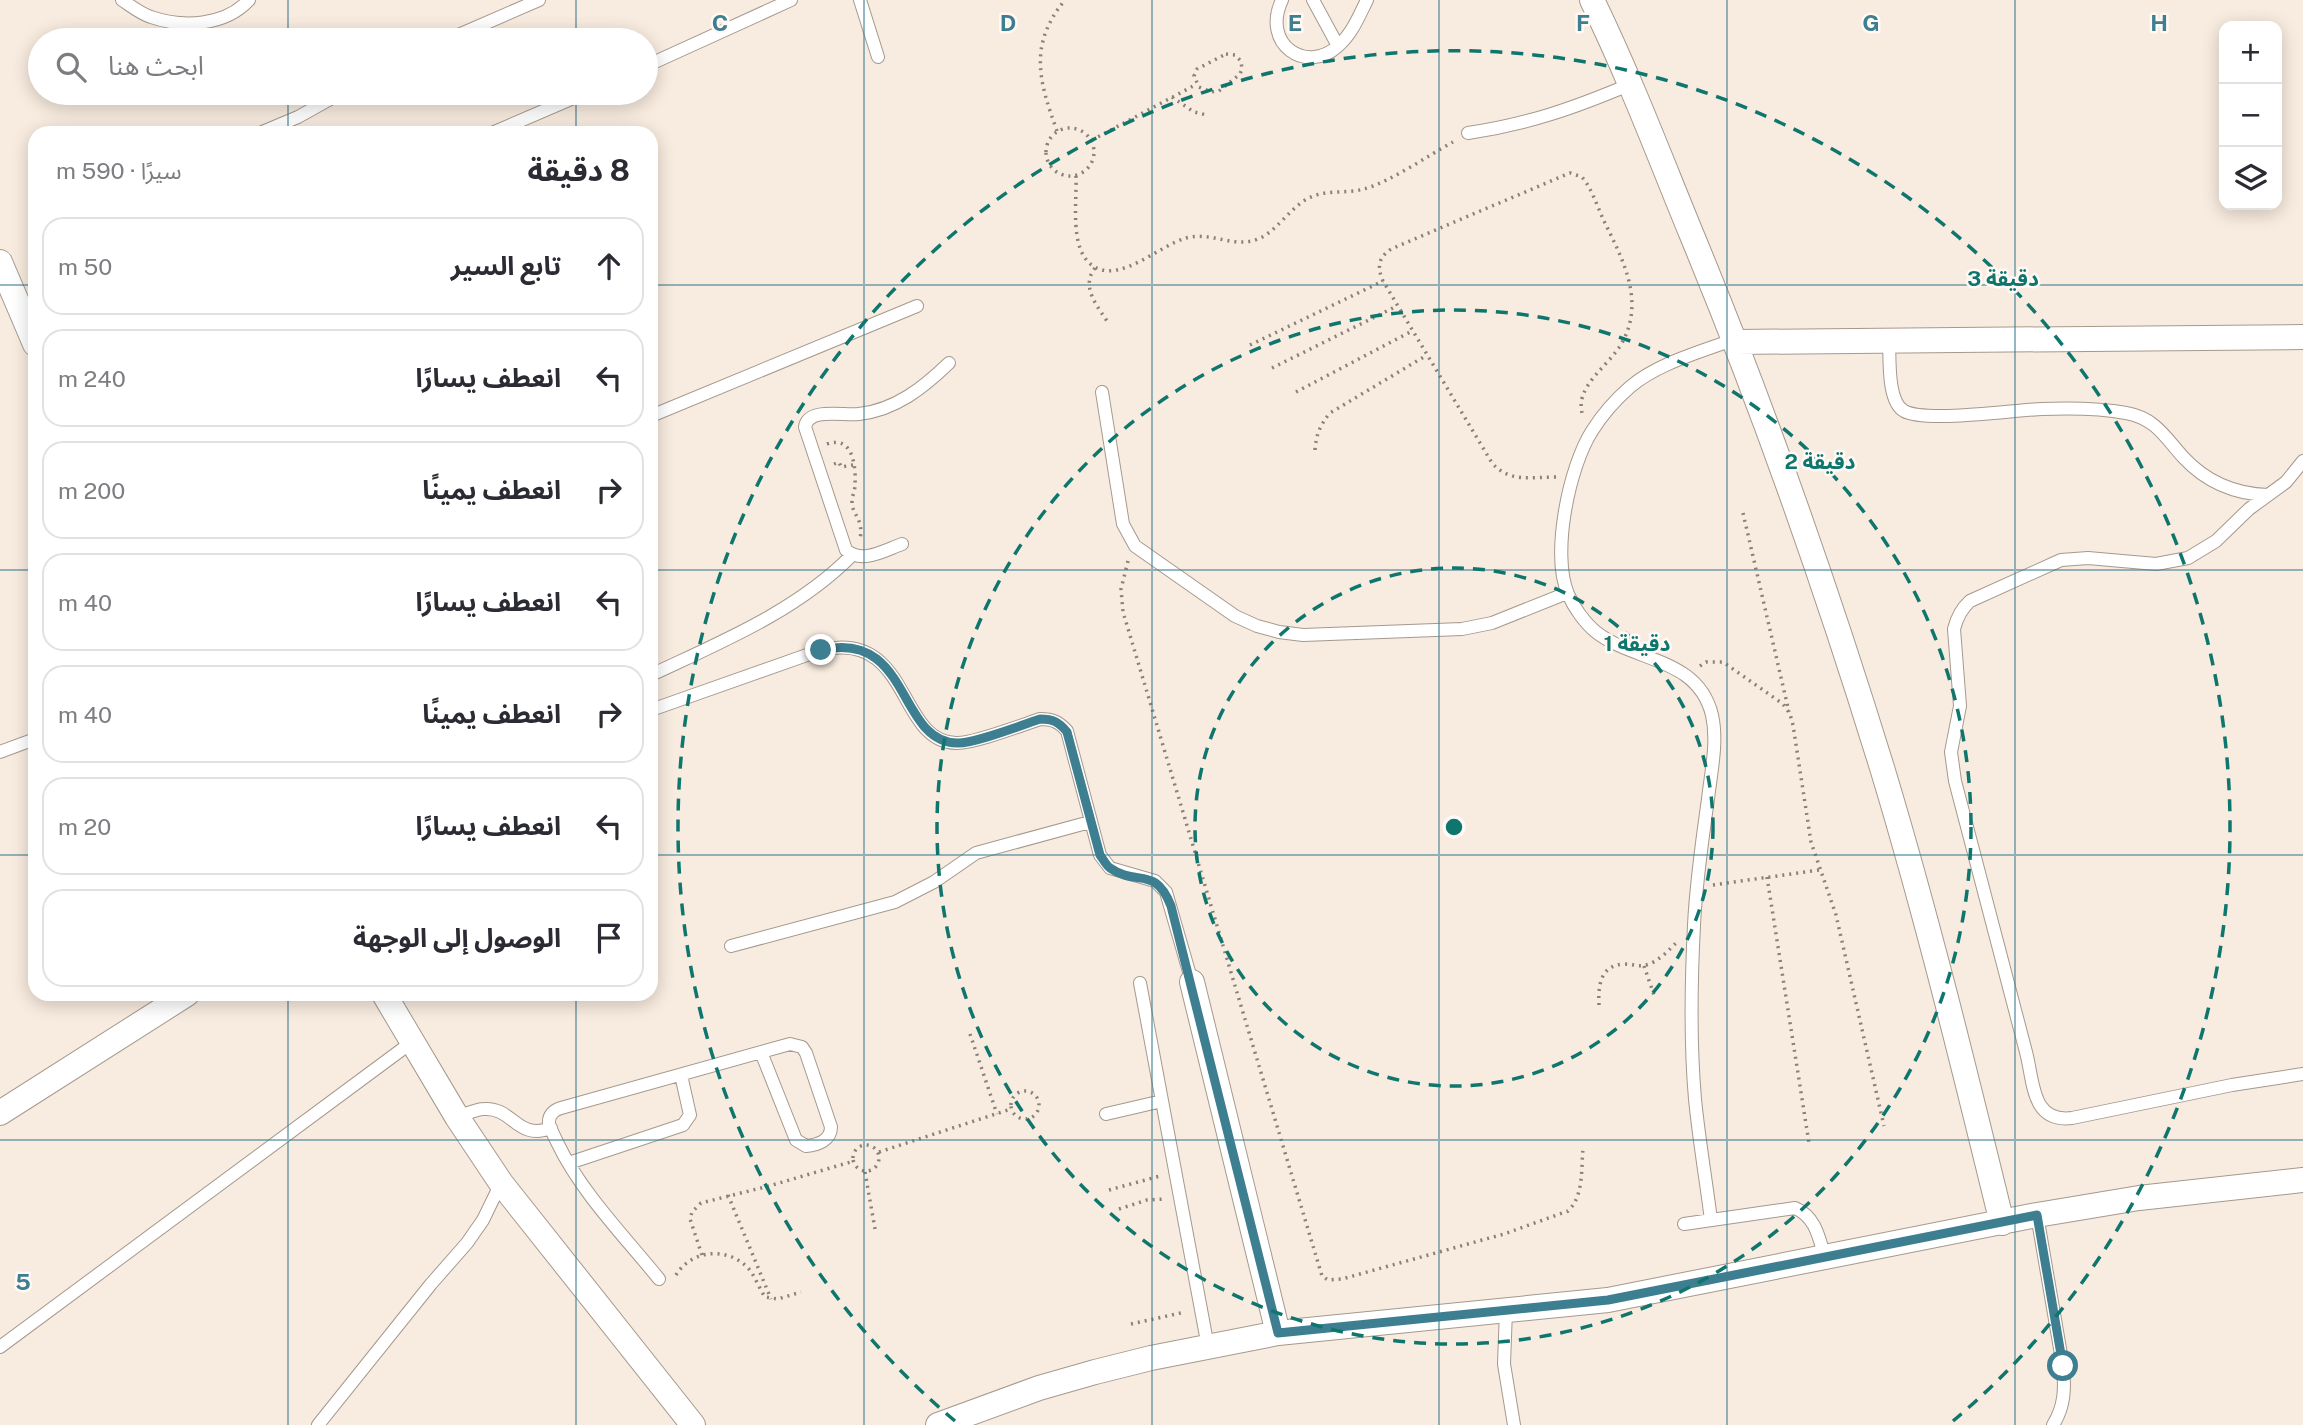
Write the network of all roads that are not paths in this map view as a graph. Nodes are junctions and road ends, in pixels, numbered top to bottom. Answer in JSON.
{"nodes":[{"id":1,"x":122,"y":0,"type":"edge"},
{"id":2,"x":249,"y":0,"type":"edge"},
{"id":3,"x":539,"y":0,"type":"edge"},
{"id":4,"x":791,"y":0,"type":"edge"},
{"id":5,"x":860,"y":0,"type":"edge"},
{"id":6,"x":1282,"y":0,"type":"edge"},
{"id":7,"x":1313,"y":0,"type":"edge"},
{"id":8,"x":1367,"y":0,"type":"edge"},
{"id":9,"x":1592,"y":0,"type":"edge"},
{"id":10,"x":475,"y":28,"type":"edge"},
{"id":11,"x":1339,"y":46,"type":"junction"},
{"id":12,"x":878,"y":57,"type":"dead end"},
{"id":13,"x":658,"y":61,"type":"edge"},
{"id":14,"x":1631,"y":84,"type":"junction"},
{"id":15,"x":320,"y":105,"type":"edge"},
{"id":16,"x":556,"y":105,"type":"edge"},
{"id":17,"x":277,"y":126,"type":"edge"},
{"id":18,"x":508,"y":126,"type":"edge"},
{"id":19,"x":1468,"y":133,"type":"road end"},
{"id":20,"x":0,"y":262,"type":"edge"},
{"id":21,"x":917,"y":306,"type":"dead end"},
{"id":22,"x":28,"y":328,"type":"edge"},
{"id":23,"x":2303,"y":337,"type":"edge"},
{"id":24,"x":1736,"y":340,"type":"junction"},
{"id":25,"x":1889,"y":341,"type":"junction"},
{"id":26,"x":950,"y":363,"type":"dead end"},
{"id":27,"x":1102,"y":392,"type":"dead end"},
{"id":28,"x":658,"y":413,"type":"edge"},
{"id":29,"x":2303,"y":461,"type":"edge"},
{"id":30,"x":2234,"y":492,"type":"junction"},
{"id":31,"x":2267,"y":495,"type":"junction"},
{"id":32,"x":2241,"y":517,"type":"junction"},
{"id":33,"x":902,"y":544,"type":"dead end"},
{"id":34,"x":852,"y":555,"type":"junction"},
{"id":35,"x":1567,"y":593,"type":"junction"},
{"id":36,"x":658,"y":672,"type":"edge"},
{"id":37,"x":658,"y":708,"type":"edge"},
{"id":38,"x":28,"y":742,"type":"edge"},
{"id":39,"x":0,"y":752,"type":"edge"},
{"id":40,"x":1090,"y":822,"type":"junction"},
{"id":41,"x":731,"y":946,"type":"dead end"},
{"id":42,"x":1192,"y":982,"type":"joint"},
{"id":43,"x":1140,"y":983,"type":"dead end"},
{"id":44,"x":176,"y":1001,"type":"edge"},
{"id":45,"x":388,"y":1001,"type":"edge"},
{"id":46,"x":412,"y":1042,"type":"junction"},
{"id":47,"x":761,"y":1052,"type":"junction"},
{"id":48,"x":2303,"y":1074,"type":"edge"},
{"id":49,"x":681,"y":1076,"type":"junction"},
{"id":50,"x":1162,"y":1101,"type":"junction"},
{"id":51,"x":0,"y":1112,"type":"edge"},
{"id":52,"x":1106,"y":1114,"type":"dead end"},
{"id":53,"x":457,"y":1117,"type":"junction"},
{"id":54,"x":551,"y":1128,"type":"junction"},
{"id":55,"x":569,"y":1163,"type":"junction"},
{"id":56,"x":2303,"y":1180,"type":"edge"},
{"id":57,"x":500,"y":1183,"type":"junction"},
{"id":58,"x":2037,"y":1215,"type":"junction"},
{"id":59,"x":1711,"y":1220,"type":"junction"},
{"id":60,"x":2002,"y":1223,"type":"junction"},
{"id":61,"x":1684,"y":1224,"type":"dead end"},
{"id":62,"x":1825,"y":1258,"type":"junction"},
{"id":63,"x":659,"y":1279,"type":"road end"},
{"id":64,"x":1506,"y":1310,"type":"junction"},
{"id":65,"x":1278,"y":1333,"type":"junction"},
{"id":66,"x":0,"y":1346,"type":"edge"},
{"id":67,"x":1208,"y":1346,"type":"junction"},
{"id":68,"x":2057,"y":1422,"type":"edge"},
{"id":69,"x":318,"y":1425,"type":"edge"},
{"id":70,"x":693,"y":1425,"type":"edge"},
{"id":71,"x":938,"y":1425,"type":"edge"},
{"id":72,"x":1514,"y":1425,"type":"edge"}],
"edges":[{"from":1,"to":2,"type":"lane"},
{"from":3,"to":10,"type":"lane"},
{"from":4,"to":13,"type":"lane"},
{"from":5,"to":12,"type":"lane"},
{"from":6,"to":11,"type":"lane"},
{"from":7,"to":11,"type":"lane"},
{"from":8,"to":11,"type":"lane"},
{"from":9,"to":14,"type":"street"},
{"from":14,"to":19,"type":"lane"},
{"from":14,"to":24,"type":"street"},
{"from":15,"to":17,"type":"lane"},
{"from":16,"to":18,"type":"lane"},
{"from":20,"to":22,"type":"street"},
{"from":21,"to":28,"type":"lane"},
{"from":23,"to":25,"type":"street"},
{"from":24,"to":25,"type":"street"},
{"from":24,"to":35,"type":"lane"},
{"from":24,"to":60,"type":"street"},
{"from":25,"to":30,"type":"lane"},
{"from":26,"to":34,"type":"lane"},
{"from":27,"to":35,"type":"lane"},
{"from":29,"to":31,"type":"lane"},
{"from":30,"to":31,"type":"lane"},
{"from":30,"to":32,"type":"lane"},
{"from":31,"to":32,"type":"lane"},
{"from":32,"to":48,"type":"lane"},
{"from":33,"to":34,"type":"lane"},
{"from":34,"to":36,"type":"lane"},
{"from":35,"to":59,"type":"lane"},
{"from":37,"to":40,"type":"lane"},
{"from":38,"to":39,"type":"lane"},
{"from":40,"to":41,"type":"lane"},
{"from":40,"to":42,"type":"lane"},
{"from":42,"to":65,"type":"street"},
{"from":43,"to":50,"type":"lane"},
{"from":44,"to":51,"type":"street"},
{"from":45,"to":46,"type":"street"},
{"from":46,"to":53,"type":"street"},
{"from":46,"to":66,"type":"lane"},
{"from":47,"to":47,"type":"lane"},
{"from":47,"to":49,"type":"lane"},
{"from":49,"to":54,"type":"lane"},
{"from":49,"to":55,"type":"lane"},
{"from":50,"to":52,"type":"lane"},
{"from":50,"to":67,"type":"lane"},
{"from":53,"to":54,"type":"lane"},
{"from":53,"to":57,"type":"street"},
{"from":54,"to":55,"type":"lane"},
{"from":55,"to":63,"type":"lane"},
{"from":56,"to":58,"type":"street"},
{"from":57,"to":69,"type":"lane"},
{"from":57,"to":70,"type":"street"},
{"from":58,"to":60,"type":"street"},
{"from":58,"to":68,"type":"lane"},
{"from":59,"to":61,"type":"lane"},
{"from":59,"to":62,"type":"lane"},
{"from":60,"to":62,"type":"street"},
{"from":62,"to":64,"type":"street"},
{"from":64,"to":65,"type":"street"},
{"from":64,"to":72,"type":"lane"},
{"from":65,"to":67,"type":"street"},
{"from":67,"to":71,"type":"street"}]}
